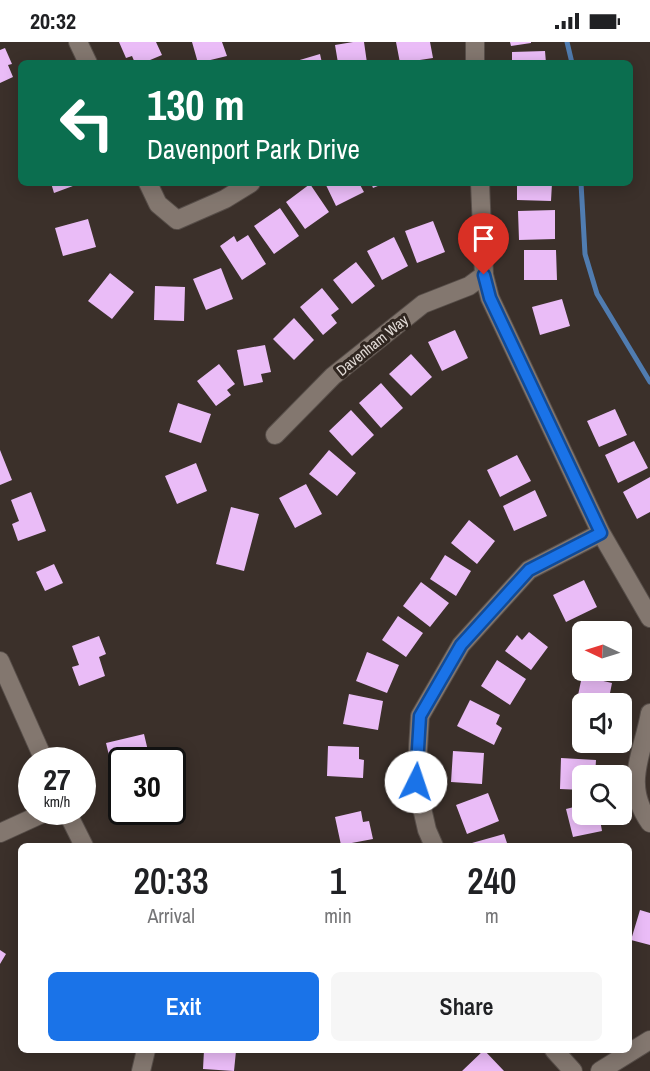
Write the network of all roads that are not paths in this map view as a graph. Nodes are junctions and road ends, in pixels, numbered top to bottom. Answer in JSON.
{"nodes":[{"id":1,"x":78,"y":42,"type":"edge"},
{"id":2,"x":475,"y":42,"type":"edge"},
{"id":3,"x":87,"y":60,"type":"edge"},
{"id":4,"x":475,"y":60,"type":"edge"},
{"id":5,"x":149,"y":186,"type":"edge"},
{"id":6,"x":246,"y":186,"type":"edge"},
{"id":7,"x":480,"y":186,"type":"edge"},
{"id":8,"x":484,"y":275,"type":"junction"},
{"id":9,"x":275,"y":435,"type":"dead end"},
{"id":10,"x":601,"y":533,"type":"junction"},
{"id":11,"x":650,"y":618,"type":"edge"},
{"id":12,"x":0,"y":661,"type":"edge"},
{"id":13,"x":650,"y":712,"type":"edge"},
{"id":14,"x":38,"y":747,"type":"edge"},
{"id":15,"x":645,"y":756,"type":"edge"},
{"id":16,"x":650,"y":823,"type":"edge"},
{"id":17,"x":18,"y":824,"type":"edge"},
{"id":18,"x":74,"y":825,"type":"edge"},
{"id":19,"x":0,"y":832,"type":"edge"},
{"id":20,"x":83,"y":843,"type":"edge"},
{"id":21,"x":433,"y":843,"type":"edge"},
{"id":22,"x":650,"y":1040,"type":"edge"},
{"id":23,"x":632,"y":1051,"type":"edge"},
{"id":24,"x":145,"y":1053,"type":"edge"},
{"id":25,"x":557,"y":1053,"type":"edge"},
{"id":26,"x":629,"y":1053,"type":"edge"},
{"id":27,"x":141,"y":1071,"type":"edge"},
{"id":28,"x":573,"y":1071,"type":"edge"},
{"id":29,"x":600,"y":1071,"type":"edge"}],
"edges":[{"from":1,"to":3,"type":"street"},
{"from":2,"to":4,"type":"street"},
{"from":5,"to":6,"type":"street"},
{"from":7,"to":8,"type":"street"},
{"from":8,"to":9,"type":"street","name":"Davenham Way"},
{"from":8,"to":10,"type":"street"},
{"from":10,"to":11,"type":"street"},
{"from":10,"to":21,"type":"street"},
{"from":12,"to":14,"type":"street"},
{"from":13,"to":15,"type":"street"},
{"from":15,"to":16,"type":"street"},
{"from":17,"to":19,"type":"street"},
{"from":18,"to":20,"type":"street"},
{"from":22,"to":23,"type":"street"},
{"from":24,"to":27,"type":"street"},
{"from":25,"to":28,"type":"street"},
{"from":26,"to":29,"type":"street"}]}
